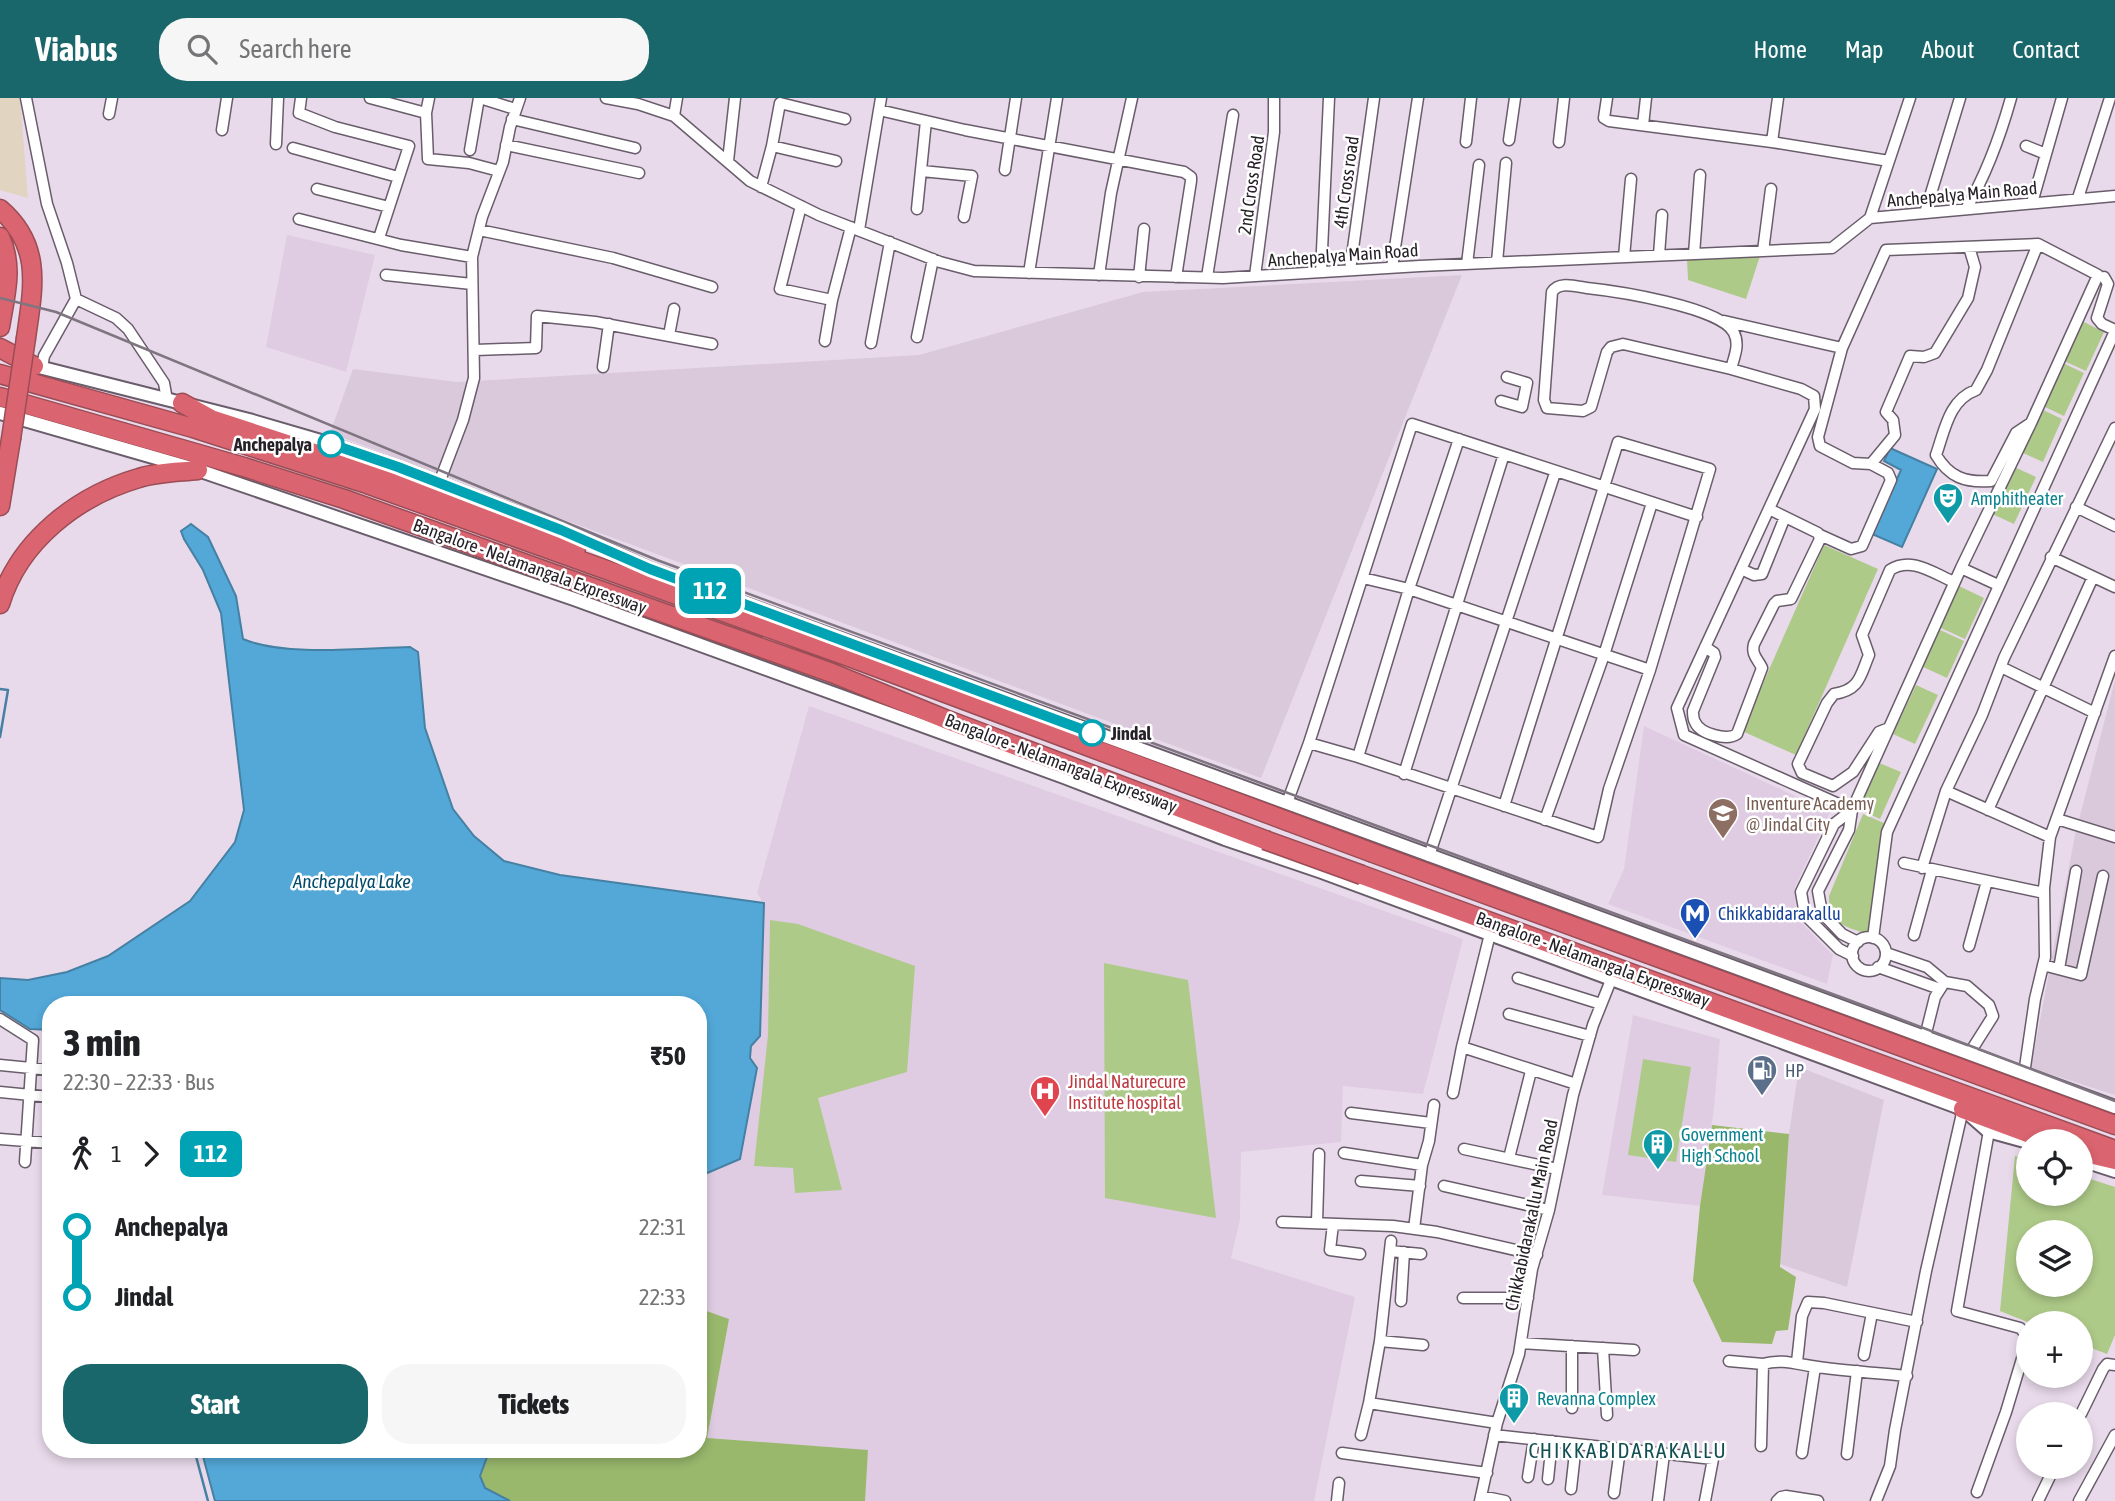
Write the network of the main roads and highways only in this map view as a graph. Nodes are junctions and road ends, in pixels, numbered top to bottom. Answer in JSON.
{"nodes":[{"id":1,"x":0,"y":209,"type":"edge"},
{"id":2,"x":0,"y":237,"type":"edge"},
{"id":3,"x":0,"y":327,"type":"edge"},
{"id":4,"x":0,"y":348,"type":"edge"},
{"id":5,"x":38,"y":367,"type":"road end"},
{"id":6,"x":0,"y":374,"type":"edge"},
{"id":7,"x":0,"y":397,"type":"edge"},
{"id":8,"x":174,"y":402,"type":"road end"},
{"id":9,"x":198,"y":470,"type":"road end"},
{"id":10,"x":0,"y":506,"type":"edge"},
{"id":11,"x":638,"y":580,"type":"junction"},
{"id":12,"x":0,"y":604,"type":"edge"},
{"id":13,"x":1964,"y":1109,"type":"road end"},
{"id":14,"x":2115,"y":1125,"type":"edge"},
{"id":15,"x":2017,"y":1129,"type":"edge"},
{"id":16,"x":2115,"y":1150,"type":"edge"},
{"id":17,"x":2093,"y":1155,"type":"edge"},
{"id":18,"x":2115,"y":1160,"type":"edge"}],
"edges":[{"from":1,"to":10,"type":"highway","bridge":true},
{"from":2,"to":3,"type":"highway"},
{"from":4,"to":5,"type":"highway"},
{"from":6,"to":11,"type":"highway","name":"Bangalore - Nelamangala Expressway"},
{"from":7,"to":16,"type":"highway","name":"Bangalore - Nelamangala Expressway","bridge":true},
{"from":8,"to":11,"type":"highway"},
{"from":9,"to":12,"type":"highway"},
{"from":11,"to":14,"type":"highway","name":"Bangalore - Nelamangala Expressway","bridge":true},
{"from":13,"to":15,"type":"highway"},
{"from":17,"to":18,"type":"highway"}]}
